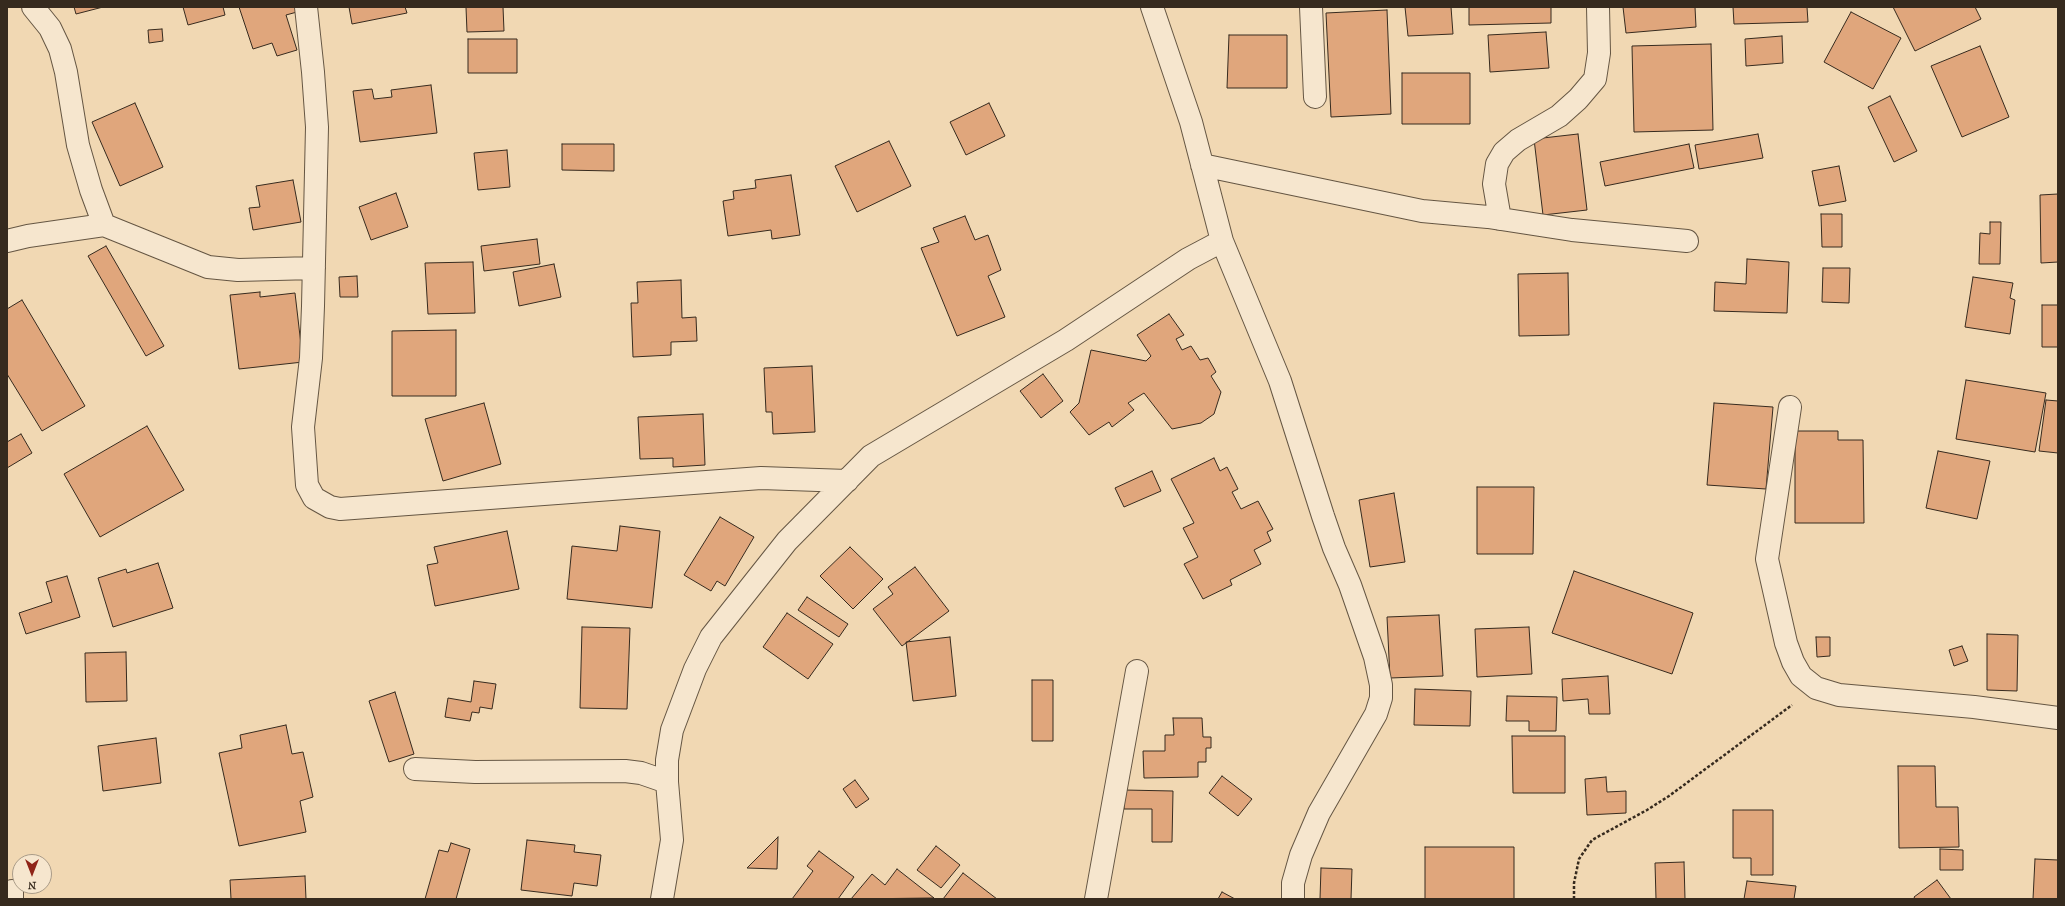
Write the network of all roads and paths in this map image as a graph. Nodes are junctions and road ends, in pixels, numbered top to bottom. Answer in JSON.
{"nodes":[{"id":1,"x":33,"y":7,"type":"edge"},
{"id":2,"x":306,"y":7,"type":"edge"},
{"id":3,"x":1152,"y":7,"type":"edge"},
{"id":4,"x":1312,"y":7,"type":"edge"},
{"id":5,"x":1598,"y":7,"type":"edge"},
{"id":6,"x":1315,"y":97,"type":"dead end"},
{"id":7,"x":1202,"y":165,"type":"junction"},
{"id":8,"x":1500,"y":219,"type":"junction"},
{"id":9,"x":104,"y":225,"type":"junction"},
{"id":10,"x":7,"y":241,"type":"edge"},
{"id":11,"x":1222,"y":241,"type":"junction"},
{"id":12,"x":1687,"y":241,"type":"dead end"},
{"id":13,"x":314,"y":268,"type":"junction"},
{"id":14,"x":1790,"y":407,"type":"dead end"},
{"id":15,"x":847,"y":481,"type":"junction"},
{"id":16,"x":1137,"y":671,"type":"dead end"},
{"id":17,"x":1816,"y":688,"type":"junction"},
{"id":18,"x":2058,"y":718,"type":"edge"},
{"id":19,"x":415,"y":769,"type":"dead end"},
{"id":20,"x":667,"y":782,"type":"junction"},
{"id":21,"x":662,"y":899,"type":"edge"},
{"id":22,"x":1096,"y":899,"type":"edge"},
{"id":23,"x":1293,"y":899,"type":"edge"},
{"id":24,"x":1574,"y":899,"type":"edge"}],
"edges":[{"from":1,"to":9,"type":"street"},
{"from":2,"to":13,"type":"street"},
{"from":3,"to":7,"type":"street"},
{"from":4,"to":6,"type":"street"},
{"from":5,"to":8,"type":"street"},
{"from":7,"to":8,"type":"street"},
{"from":7,"to":11,"type":"street"},
{"from":8,"to":12,"type":"street"},
{"from":9,"to":10,"type":"street"},
{"from":9,"to":13,"type":"street"},
{"from":11,"to":15,"type":"street"},
{"from":11,"to":23,"type":"street"},
{"from":13,"to":15,"type":"street"},
{"from":14,"to":17,"type":"street"},
{"from":15,"to":20,"type":"street"},
{"from":16,"to":22,"type":"street"},
{"from":17,"to":18,"type":"street"},
{"from":17,"to":24,"type":"path"},
{"from":19,"to":20,"type":"street"},
{"from":20,"to":21,"type":"street"}]}
